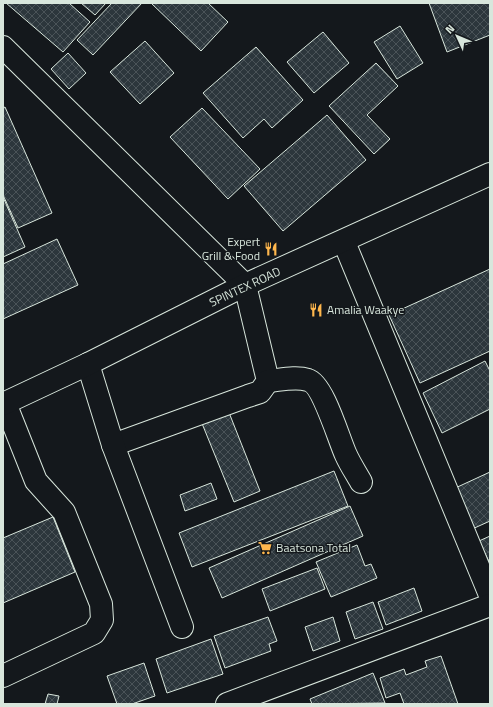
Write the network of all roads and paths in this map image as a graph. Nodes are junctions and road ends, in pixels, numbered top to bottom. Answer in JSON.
{"nodes":[{"id":1,"x":3,"y":47,"type":"edge"},
{"id":2,"x":490,"y":174,"type":"edge"},
{"id":3,"x":344,"y":242,"type":"junction"},
{"id":4,"x":245,"y":285,"type":"junction"},
{"id":5,"x":88,"y":364,"type":"junction"},
{"id":6,"x":268,"y":381,"type":"junction"},
{"id":7,"x":4,"y":403,"type":"edge"},
{"id":8,"x":113,"y":445,"type":"junction"},
{"id":9,"x":361,"y":482,"type":"dead end"},
{"id":10,"x":490,"y":595,"type":"edge"},
{"id":11,"x":490,"y":605,"type":"edge"},
{"id":12,"x":182,"y":627,"type":"dead end"},
{"id":13,"x":3,"y":676,"type":"edge"},
{"id":14,"x":227,"y":704,"type":"edge"}],
"edges":[{"from":1,"to":4,"type":"street"},
{"from":2,"to":3,"type":"street","name":"SPINTEX ROAD"},
{"from":3,"to":4,"type":"street","name":"SPINTEX ROAD"},
{"from":3,"to":10,"type":"street"},
{"from":4,"to":5,"type":"street","name":"SPINTEX ROAD"},
{"from":4,"to":6,"type":"street"},
{"from":5,"to":7,"type":"street","name":"SPINTEX ROAD"},
{"from":5,"to":8,"type":"street"},
{"from":6,"to":8,"type":"street"},
{"from":6,"to":9,"type":"street"},
{"from":7,"to":13,"type":"street"},
{"from":8,"to":12,"type":"street"},
{"from":11,"to":14,"type":"street"}]}
